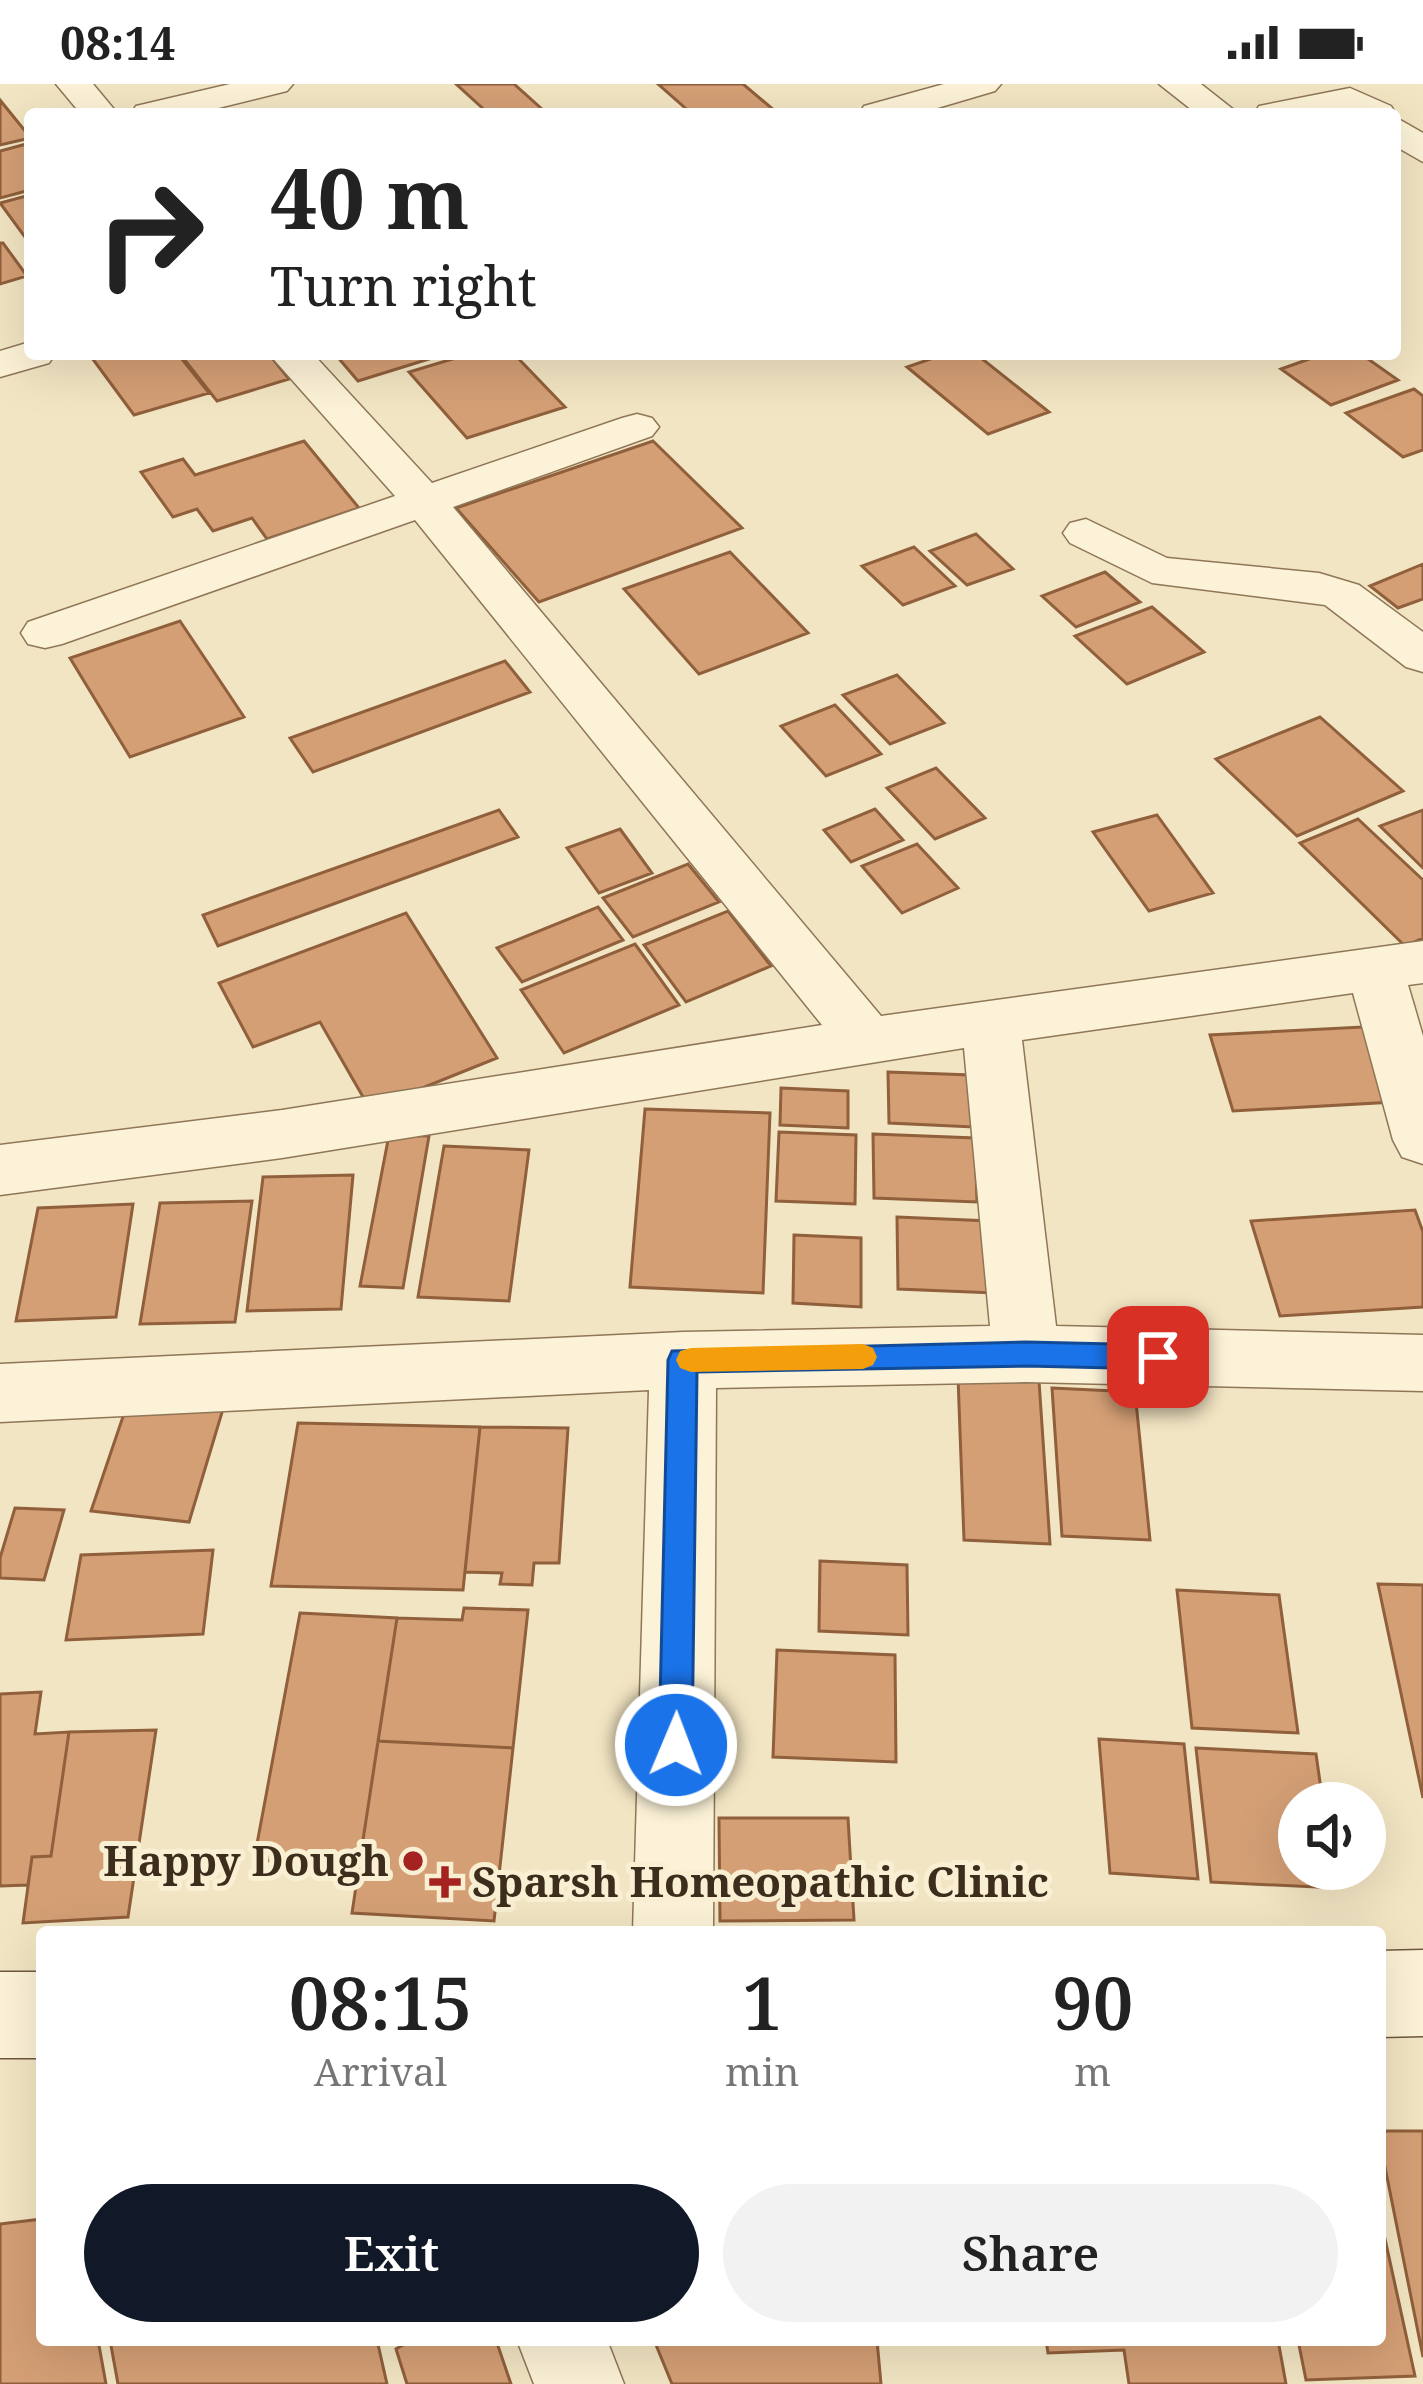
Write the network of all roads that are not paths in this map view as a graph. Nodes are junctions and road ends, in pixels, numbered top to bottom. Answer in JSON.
{"nodes":[{"id":1,"x":74,"y":84,"type":"edge"},
{"id":2,"x":275,"y":84,"type":"edge"},
{"id":3,"x":983,"y":84,"type":"edge"},
{"id":4,"x":1177,"y":84,"type":"edge"},
{"id":5,"x":95,"y":108,"type":"edge"},
{"id":6,"x":174,"y":108,"type":"edge"},
{"id":7,"x":898,"y":108,"type":"edge"},
{"id":8,"x":1212,"y":108,"type":"edge"},
{"id":9,"x":1299,"y":108,"type":"edge"},
{"id":10,"x":1369,"y":108,"type":"edge"},
{"id":11,"x":295,"y":360,"type":"edge"},
{"id":12,"x":638,"y":427,"type":"dead end"},
{"id":13,"x":423,"y":500,"type":"junction"},
{"id":14,"x":1086,"y":533,"type":"dead end"},
{"id":15,"x":45,"y":633,"type":"dead end"},
{"id":16,"x":1423,"y":656,"type":"edge"},
{"id":17,"x":1399,"y":965,"type":"edge"},
{"id":18,"x":991,"y":1023,"type":"junction"},
{"id":19,"x":867,"y":1040,"type":"junction"},
{"id":20,"x":1423,"y":1140,"type":"edge"},
{"id":21,"x":0,"y":1170,"type":"edge"},
{"id":22,"x":1026,"y":1354,"type":"junction"},
{"id":23,"x":682,"y":1360,"type":"junction"},
{"id":24,"x":1423,"y":1363,"type":"edge"},
{"id":25,"x":0,"y":1393,"type":"edge"},
{"id":26,"x":673,"y":1926,"type":"edge"},
{"id":27,"x":1423,"y":1993,"type":"edge"},
{"id":28,"x":1386,"y":1994,"type":"edge"},
{"id":29,"x":0,"y":2015,"type":"edge"},
{"id":30,"x":36,"y":2015,"type":"edge"},
{"id":31,"x":564,"y":2346,"type":"edge"},
{"id":32,"x":579,"y":2384,"type":"edge"}],
"edges":[{"from":1,"to":5,"type":"street"},
{"from":2,"to":6,"type":"street"},
{"from":3,"to":7,"type":"street"},
{"from":4,"to":8,"type":"street"},
{"from":9,"to":10,"type":"street"},
{"from":11,"to":13,"type":"street"},
{"from":12,"to":13,"type":"street"},
{"from":13,"to":15,"type":"street"},
{"from":13,"to":19,"type":"street"},
{"from":14,"to":16,"type":"street"},
{"from":17,"to":18,"type":"street"},
{"from":17,"to":20,"type":"street"},
{"from":18,"to":19,"type":"street"},
{"from":18,"to":22,"type":"street"},
{"from":19,"to":21,"type":"street"},
{"from":22,"to":23,"type":"street"},
{"from":22,"to":24,"type":"street"},
{"from":23,"to":25,"type":"street"},
{"from":23,"to":26,"type":"street"},
{"from":27,"to":28,"type":"street"},
{"from":29,"to":30,"type":"street"},
{"from":31,"to":32,"type":"street"}]}
